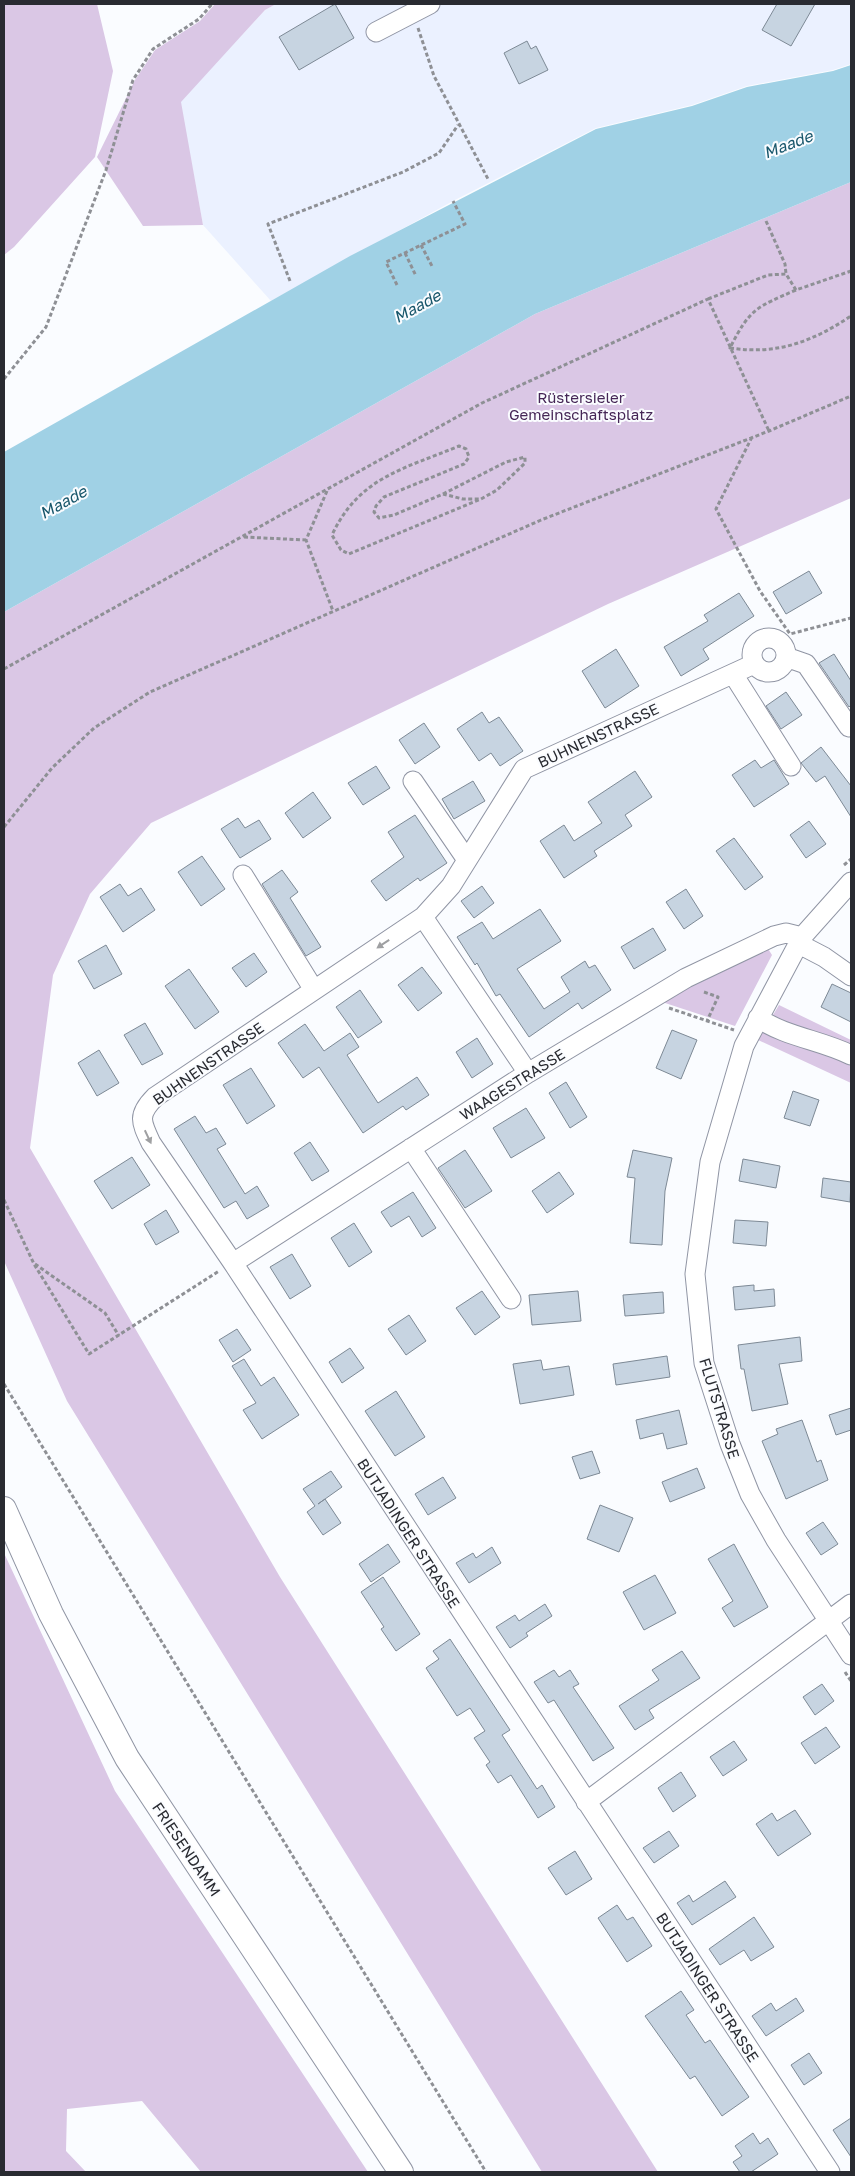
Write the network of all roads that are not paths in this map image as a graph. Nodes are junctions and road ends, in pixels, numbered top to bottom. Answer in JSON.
{"nodes":[{"id":1,"x":430,"y":4,"type":"edge"},
{"id":2,"x":376,"y":32,"type":"dead end"},
{"id":3,"x":786,"y":657,"type":"junction"},
{"id":4,"x":754,"y":664,"type":"junction"},
{"id":5,"x":733,"y":674,"type":"junction"},
{"id":6,"x":849,"y":727,"type":"dead end"},
{"id":7,"x":791,"y":766,"type":"dead end"},
{"id":8,"x":413,"y":781,"type":"dead end"},
{"id":9,"x":467,"y":860,"type":"junction"},
{"id":10,"x":243,"y":875,"type":"dead end"},
{"id":11,"x":844,"y":877,"type":"edge"},
{"id":12,"x":423,"y":917,"type":"junction"},
{"id":13,"x":801,"y":940,"type":"junction"},
{"id":14,"x":851,"y":976,"type":"edge"},
{"id":15,"x":314,"y":990,"type":"junction"},
{"id":16,"x":758,"y":1018,"type":"junction"},
{"id":17,"x":851,"y":1055,"type":"edge"},
{"id":18,"x":528,"y":1072,"type":"junction"},
{"id":19,"x":411,"y":1148,"type":"junction"},
{"id":20,"x":233,"y":1263,"type":"junction"},
{"id":21,"x":511,"y":1299,"type":"dead end"},
{"id":22,"x":4,"y":1509,"type":"edge"},
{"id":23,"x":851,"y":1604,"type":"edge"},
{"id":24,"x":828,"y":1622,"type":"junction"},
{"id":25,"x":846,"y":1661,"type":"edge"},
{"id":26,"x":586,"y":1802,"type":"junction"},
{"id":27,"x":401,"y":2172,"type":"edge"},
{"id":28,"x":830,"y":2172,"type":"edge"}],
"edges":[{"from":1,"to":2,"type":"street"},
{"from":3,"to":4,"type":"street"},
{"from":3,"to":4,"type":"street"},
{"from":3,"to":6,"type":"street"},
{"from":4,"to":5,"type":"street","name":"BUHNENSTRASSE"},
{"from":5,"to":7,"type":"street"},
{"from":5,"to":9,"type":"street","name":"BUHNENSTRASSE"},
{"from":8,"to":9,"type":"street"},
{"from":9,"to":12,"type":"street","name":"BUHNENSTRASSE"},
{"from":10,"to":15,"type":"street"},
{"from":11,"to":13,"type":"street"},
{"from":12,"to":15,"type":"street","name":"BUHNENSTRASSE","one_way":true},
{"from":12,"to":18,"type":"street"},
{"from":13,"to":14,"type":"street"},
{"from":13,"to":16,"type":"street"},
{"from":13,"to":18,"type":"street","name":"WAAGESTRASSE"},
{"from":15,"to":20,"type":"street","name":"BUHNENSTRASSE","one_way":true},
{"from":16,"to":17,"type":"street"},
{"from":16,"to":24,"type":"street","name":"FLUTSTRASSE"},
{"from":18,"to":19,"type":"street","name":"WAAGESTRASSE"},
{"from":19,"to":20,"type":"street","name":"WAAGESTRASSE"},
{"from":19,"to":21,"type":"street"},
{"from":20,"to":26,"type":"street","name":"BUTJADINGER STRASSE"},
{"from":22,"to":27,"type":"main road","name":"FRIESENDAMM"},
{"from":23,"to":24,"type":"street"},
{"from":24,"to":25,"type":"street","name":"FLUTSTRASSE"},
{"from":24,"to":26,"type":"street"},
{"from":26,"to":28,"type":"street","name":"BUTJADINGER STRASSE"}]}
